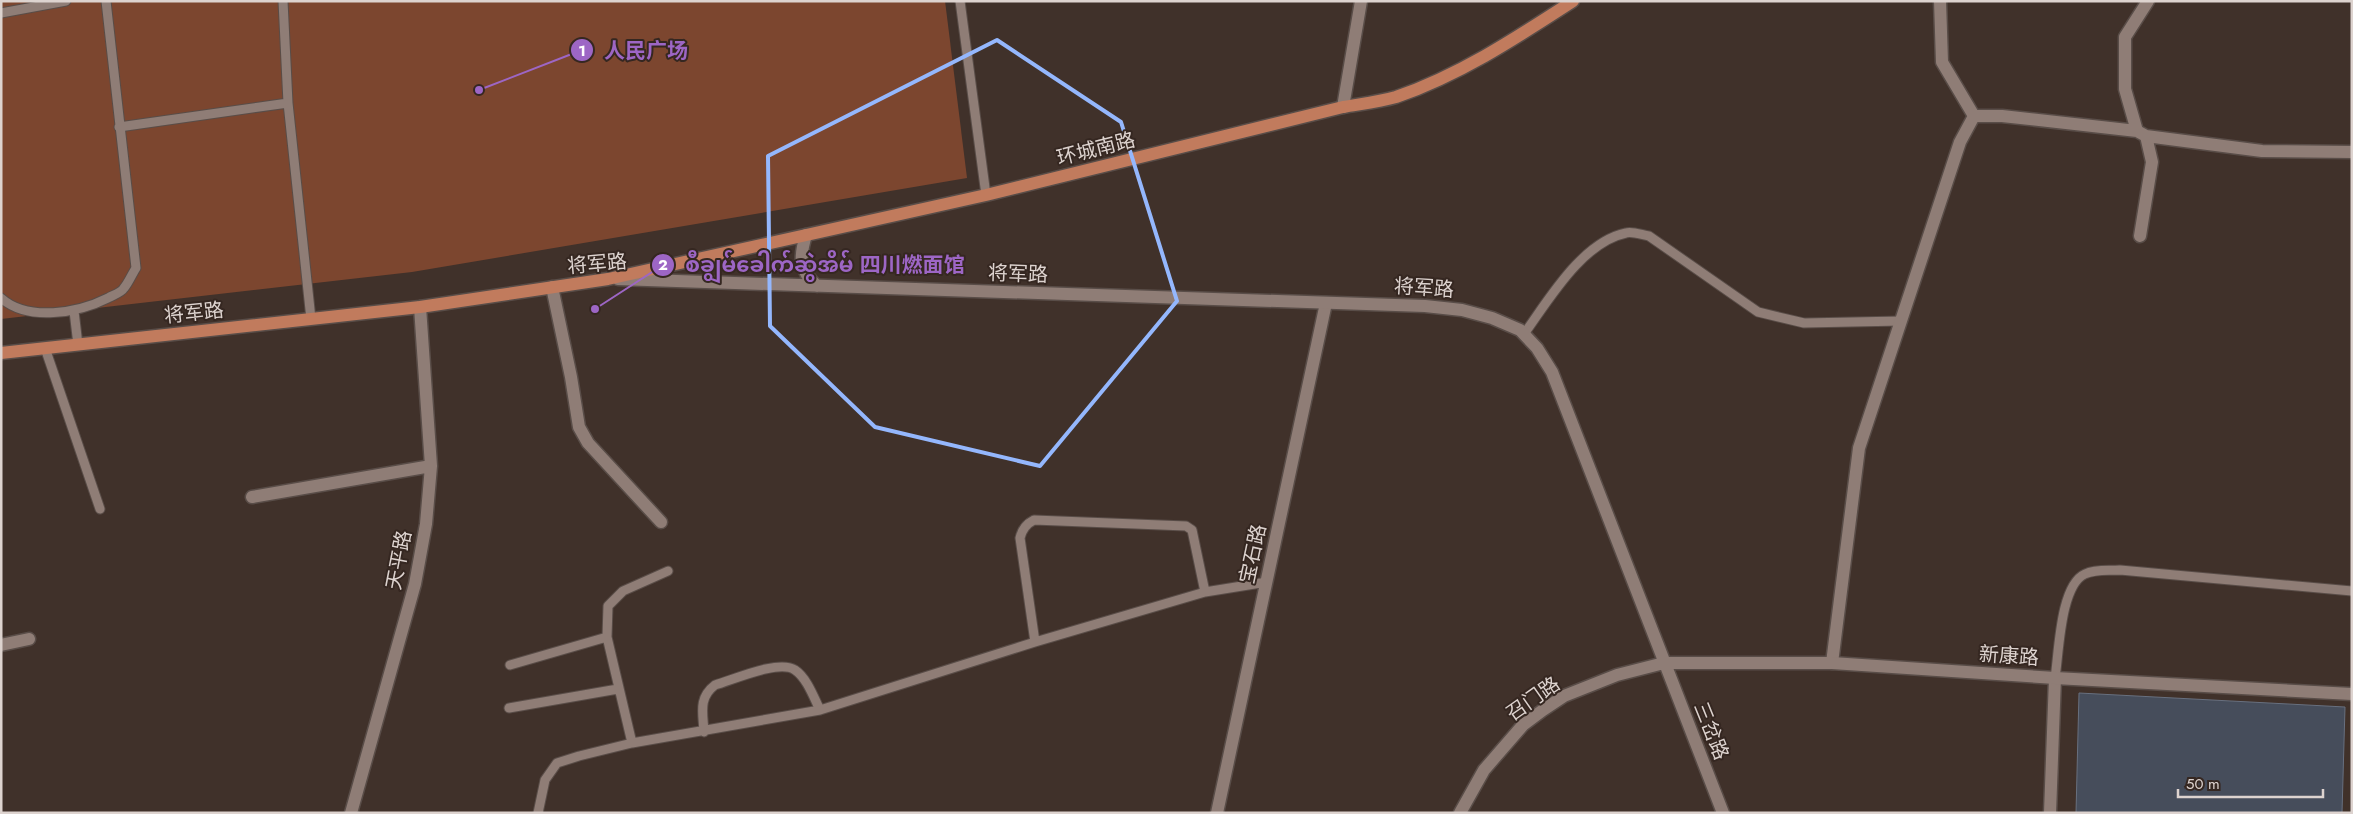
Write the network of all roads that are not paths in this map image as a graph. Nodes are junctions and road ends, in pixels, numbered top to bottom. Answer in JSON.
{"nodes":[{"id":1,"x":66,"y":1,"type":"edge"},
{"id":2,"x":106,"y":1,"type":"edge"},
{"id":3,"x":283,"y":1,"type":"edge"},
{"id":4,"x":960,"y":1,"type":"edge"},
{"id":5,"x":1361,"y":1,"type":"edge"},
{"id":6,"x":1573,"y":1,"type":"edge"},
{"id":7,"x":1940,"y":1,"type":"edge"},
{"id":8,"x":2148,"y":1,"type":"edge"},
{"id":9,"x":1,"y":13,"type":"edge"},
{"id":10,"x":288,"y":102,"type":"junction"},
{"id":11,"x":1343,"y":107,"type":"junction"},
{"id":12,"x":1974,"y":116,"type":"junction"},
{"id":13,"x":119,"y":127,"type":"junction"},
{"id":14,"x":2142,"y":134,"type":"junction"},
{"id":15,"x":2352,"y":152,"type":"edge"},
{"id":16,"x":986,"y":195,"type":"junction"},
{"id":17,"x":806,"y":235,"type":"junction"},
{"id":18,"x":2140,"y":236,"type":"dead end"},
{"id":19,"x":608,"y":278,"type":"junction"},
{"id":20,"x":817,"y":286,"type":"junction"},
{"id":21,"x":552,"y":287,"type":"junction"},
{"id":22,"x":1,"y":298,"type":"edge"},
{"id":23,"x":1326,"y":303,"type":"junction"},
{"id":24,"x":420,"y":307,"type":"junction"},
{"id":25,"x":74,"y":311,"type":"junction"},
{"id":26,"x":311,"y":319,"type":"junction"},
{"id":27,"x":1901,"y":321,"type":"junction"},
{"id":28,"x":1524,"y":334,"type":"junction"},
{"id":29,"x":78,"y":344,"type":"junction"},
{"id":30,"x":45,"y":348,"type":"junction"},
{"id":31,"x":1,"y":353,"type":"edge"},
{"id":32,"x":430,"y":466,"type":"junction"},
{"id":33,"x":252,"y":497,"type":"dead end"},
{"id":34,"x":100,"y":510,"type":"dead end"},
{"id":35,"x":660,"y":522,"type":"dead end"},
{"id":36,"x":668,"y":571,"type":"dead end"},
{"id":37,"x":1267,"y":582,"type":"junction"},
{"id":38,"x":2352,"y":591,"type":"edge"},
{"id":39,"x":1205,"y":592,"type":"junction"},
{"id":40,"x":607,"y":637,"type":"junction"},
{"id":41,"x":29,"y":640,"type":"dead end"},
{"id":42,"x":1035,"y":642,"type":"junction"},
{"id":43,"x":1,"y":645,"type":"edge"},
{"id":44,"x":1664,"y":663,"type":"junction"},
{"id":45,"x":1832,"y":663,"type":"junction"},
{"id":46,"x":510,"y":665,"type":"dead end"},
{"id":47,"x":2055,"y":678,"type":"junction"},
{"id":48,"x":618,"y":689,"type":"junction"},
{"id":49,"x":2352,"y":694,"type":"edge"},
{"id":50,"x":509,"y":708,"type":"dead end"},
{"id":51,"x":820,"y":710,"type":"junction"},
{"id":52,"x":704,"y":732,"type":"junction"},
{"id":53,"x":632,"y":743,"type":"junction"},
{"id":54,"x":351,"y":813,"type":"edge"},
{"id":55,"x":538,"y":813,"type":"edge"},
{"id":56,"x":1217,"y":813,"type":"edge"},
{"id":57,"x":1460,"y":813,"type":"edge"},
{"id":58,"x":1723,"y":813,"type":"edge"},
{"id":59,"x":2050,"y":813,"type":"edge"}],
"edges":[{"from":1,"to":9,"type":"lane"},
{"from":2,"to":13,"type":"lane"},
{"from":3,"to":10,"type":"lane"},
{"from":4,"to":16,"type":"lane"},
{"from":5,"to":11,"type":"street"},
{"from":6,"to":11,"type":"main road","name":"环城南路"},
{"from":7,"to":12,"type":"street"},
{"from":8,"to":14,"type":"street"},
{"from":10,"to":13,"type":"lane"},
{"from":10,"to":26,"type":"lane"},
{"from":11,"to":16,"type":"main road","name":"环城南路"},
{"from":12,"to":14,"type":"street"},
{"from":12,"to":27,"type":"street"},
{"from":13,"to":25,"type":"lane"},
{"from":14,"to":15,"type":"street"},
{"from":14,"to":18,"type":"street"},
{"from":16,"to":17,"type":"main road","name":"环城南路"},
{"from":17,"to":19,"type":"main road","name":"环城南路"},
{"from":17,"to":20,"type":"street"},
{"from":19,"to":20,"type":"street","name":"将军路"},
{"from":19,"to":21,"type":"main road","name":"将军路"},
{"from":20,"to":23,"type":"street","name":"将军路"},
{"from":21,"to":24,"type":"main road","name":"将军路"},
{"from":21,"to":35,"type":"street"},
{"from":22,"to":25,"type":"lane"},
{"from":23,"to":28,"type":"street","name":"将军路"},
{"from":23,"to":37,"type":"street","name":"宝石路"},
{"from":24,"to":26,"type":"main road","name":"将军路"},
{"from":24,"to":32,"type":"street","name":"天平路"},
{"from":25,"to":29,"type":"lane"},
{"from":26,"to":29,"type":"main road","name":"将军路"},
{"from":27,"to":28,"type":"lane"},
{"from":27,"to":45,"type":"street"},
{"from":28,"to":44,"type":"street","name":"将军路"},
{"from":29,"to":30,"type":"main road","name":"将军路"},
{"from":30,"to":31,"type":"main road","name":"将军路"},
{"from":30,"to":34,"type":"lane"},
{"from":32,"to":33,"type":"street"},
{"from":32,"to":54,"type":"street","name":"天平路"},
{"from":36,"to":40,"type":"lane"},
{"from":37,"to":39,"type":"lane"},
{"from":37,"to":56,"type":"street","name":"宝石路"},
{"from":38,"to":47,"type":"lane"},
{"from":39,"to":42,"type":"lane"},
{"from":39,"to":42,"type":"lane"},
{"from":40,"to":46,"type":"lane"},
{"from":40,"to":48,"type":"lane"},
{"from":41,"to":43,"type":"street"},
{"from":42,"to":51,"type":"lane"},
{"from":44,"to":45,"type":"street","name":"新康路"},
{"from":44,"to":57,"type":"street","name":"召门路"},
{"from":44,"to":58,"type":"street","name":"三岔路"},
{"from":45,"to":47,"type":"street","name":"新康路"},
{"from":47,"to":49,"type":"street","name":"新康路"},
{"from":47,"to":59,"type":"street"},
{"from":48,"to":50,"type":"lane"},
{"from":48,"to":53,"type":"lane"},
{"from":51,"to":52,"type":"lane"},
{"from":51,"to":52,"type":"lane"},
{"from":52,"to":53,"type":"lane"},
{"from":53,"to":55,"type":"lane"}]}
